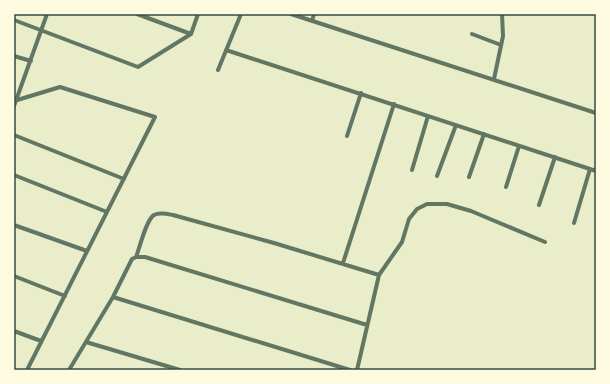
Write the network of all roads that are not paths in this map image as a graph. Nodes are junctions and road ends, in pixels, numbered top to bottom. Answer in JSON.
{"nodes":[{"id":1,"x":47,"y":14,"type":"edge"},
{"id":2,"x":137,"y":14,"type":"edge"},
{"id":3,"x":198,"y":14,"type":"edge"},
{"id":4,"x":241,"y":14,"type":"edge"},
{"id":5,"x":291,"y":14,"type":"edge"},
{"id":6,"x":314,"y":14,"type":"edge"},
{"id":7,"x":502,"y":14,"type":"edge"},
{"id":8,"x":14,"y":20,"type":"edge"},
{"id":9,"x":312,"y":21,"type":"junction"},
{"id":10,"x":42,"y":30,"type":"junction"},
{"id":11,"x":191,"y":34,"type":"junction"},
{"id":12,"x":472,"y":34,"type":"dead end"},
{"id":13,"x":501,"y":45,"type":"junction"},
{"id":14,"x":226,"y":50,"type":"junction"},
{"id":15,"x":14,"y":56,"type":"edge"},
{"id":16,"x":31,"y":61,"type":"junction"},
{"id":17,"x":218,"y":70,"type":"dead end"},
{"id":18,"x":494,"y":79,"type":"junction"},
{"id":19,"x":361,"y":93,"type":"junction"},
{"id":20,"x":15,"y":103,"type":"edge"},
{"id":21,"x":394,"y":104,"type":"junction"},
{"id":22,"x":596,"y":114,"type":"edge"},
{"id":23,"x":428,"y":116,"type":"junction"},
{"id":24,"x":456,"y":125,"type":"junction"},
{"id":25,"x":484,"y":134,"type":"junction"},
{"id":26,"x":14,"y":135,"type":"edge"},
{"id":27,"x":346,"y":136,"type":"dead end"},
{"id":28,"x":519,"y":146,"type":"junction"},
{"id":29,"x":555,"y":157,"type":"junction"},
{"id":30,"x":590,"y":169,"type":"junction"},
{"id":31,"x":412,"y":170,"type":"dead end"},
{"id":32,"x":596,"y":171,"type":"edge"},
{"id":33,"x":14,"y":175,"type":"edge"},
{"id":34,"x":437,"y":176,"type":"dead end"},
{"id":35,"x":469,"y":177,"type":"dead end"},
{"id":36,"x":124,"y":179,"type":"junction"},
{"id":37,"x":506,"y":187,"type":"dead end"},
{"id":38,"x":538,"y":204,"type":"dead end"},
{"id":39,"x":107,"y":212,"type":"junction"},
{"id":40,"x":574,"y":223,"type":"dead end"},
{"id":41,"x":14,"y":225,"type":"edge"},
{"id":42,"x":544,"y":242,"type":"dead end"},
{"id":43,"x":87,"y":251,"type":"junction"},
{"id":44,"x":136,"y":257,"type":"junction"},
{"id":45,"x":343,"y":263,"type":"junction"},
{"id":46,"x":379,"y":275,"type":"junction"},
{"id":47,"x":14,"y":276,"type":"edge"},
{"id":48,"x":65,"y":296,"type":"junction"},
{"id":49,"x":113,"y":297,"type":"junction"},
{"id":50,"x":367,"y":325,"type":"junction"},
{"id":51,"x":14,"y":331,"type":"edge"},
{"id":52,"x":42,"y":341,"type":"junction"},
{"id":53,"x":86,"y":342,"type":"junction"},
{"id":54,"x":27,"y":370,"type":"edge"},
{"id":55,"x":69,"y":370,"type":"edge"},
{"id":56,"x":180,"y":370,"type":"edge"},
{"id":57,"x":350,"y":370,"type":"edge"},
{"id":58,"x":357,"y":370,"type":"edge"}],
"edges":[{"from":1,"to":10,"type":"street"},
{"from":2,"to":11,"type":"street"},
{"from":3,"to":11,"type":"street"},
{"from":4,"to":14,"type":"street"},
{"from":5,"to":9,"type":"street"},
{"from":6,"to":9,"type":"street"},
{"from":7,"to":13,"type":"street"},
{"from":8,"to":10,"type":"street"},
{"from":9,"to":18,"type":"street"},
{"from":10,"to":11,"type":"street"},
{"from":10,"to":16,"type":"street"},
{"from":12,"to":13,"type":"street"},
{"from":13,"to":18,"type":"street"},
{"from":14,"to":17,"type":"street"},
{"from":14,"to":19,"type":"street"},
{"from":15,"to":16,"type":"street"},
{"from":16,"to":20,"type":"street"},
{"from":18,"to":22,"type":"street"},
{"from":19,"to":21,"type":"street"},
{"from":19,"to":27,"type":"street"},
{"from":20,"to":36,"type":"street"},
{"from":21,"to":23,"type":"street"},
{"from":21,"to":45,"type":"street"},
{"from":23,"to":24,"type":"street"},
{"from":23,"to":31,"type":"street"},
{"from":24,"to":25,"type":"street"},
{"from":24,"to":34,"type":"street"},
{"from":25,"to":28,"type":"street"},
{"from":25,"to":35,"type":"street"},
{"from":26,"to":36,"type":"street"},
{"from":28,"to":29,"type":"street"},
{"from":28,"to":37,"type":"street"},
{"from":29,"to":30,"type":"street"},
{"from":29,"to":38,"type":"street"},
{"from":30,"to":32,"type":"street"},
{"from":30,"to":40,"type":"street"},
{"from":33,"to":39,"type":"street"},
{"from":36,"to":39,"type":"street"},
{"from":39,"to":43,"type":"street"},
{"from":41,"to":43,"type":"street"},
{"from":42,"to":46,"type":"street"},
{"from":43,"to":48,"type":"street"},
{"from":44,"to":45,"type":"street"},
{"from":44,"to":49,"type":"street"},
{"from":44,"to":50,"type":"street"},
{"from":45,"to":46,"type":"street"},
{"from":46,"to":50,"type":"street"},
{"from":47,"to":48,"type":"street"},
{"from":48,"to":52,"type":"street"},
{"from":49,"to":53,"type":"street"},
{"from":49,"to":57,"type":"street"},
{"from":50,"to":58,"type":"street"},
{"from":51,"to":52,"type":"street"},
{"from":52,"to":54,"type":"street"},
{"from":53,"to":55,"type":"street"},
{"from":53,"to":56,"type":"street"}]}
